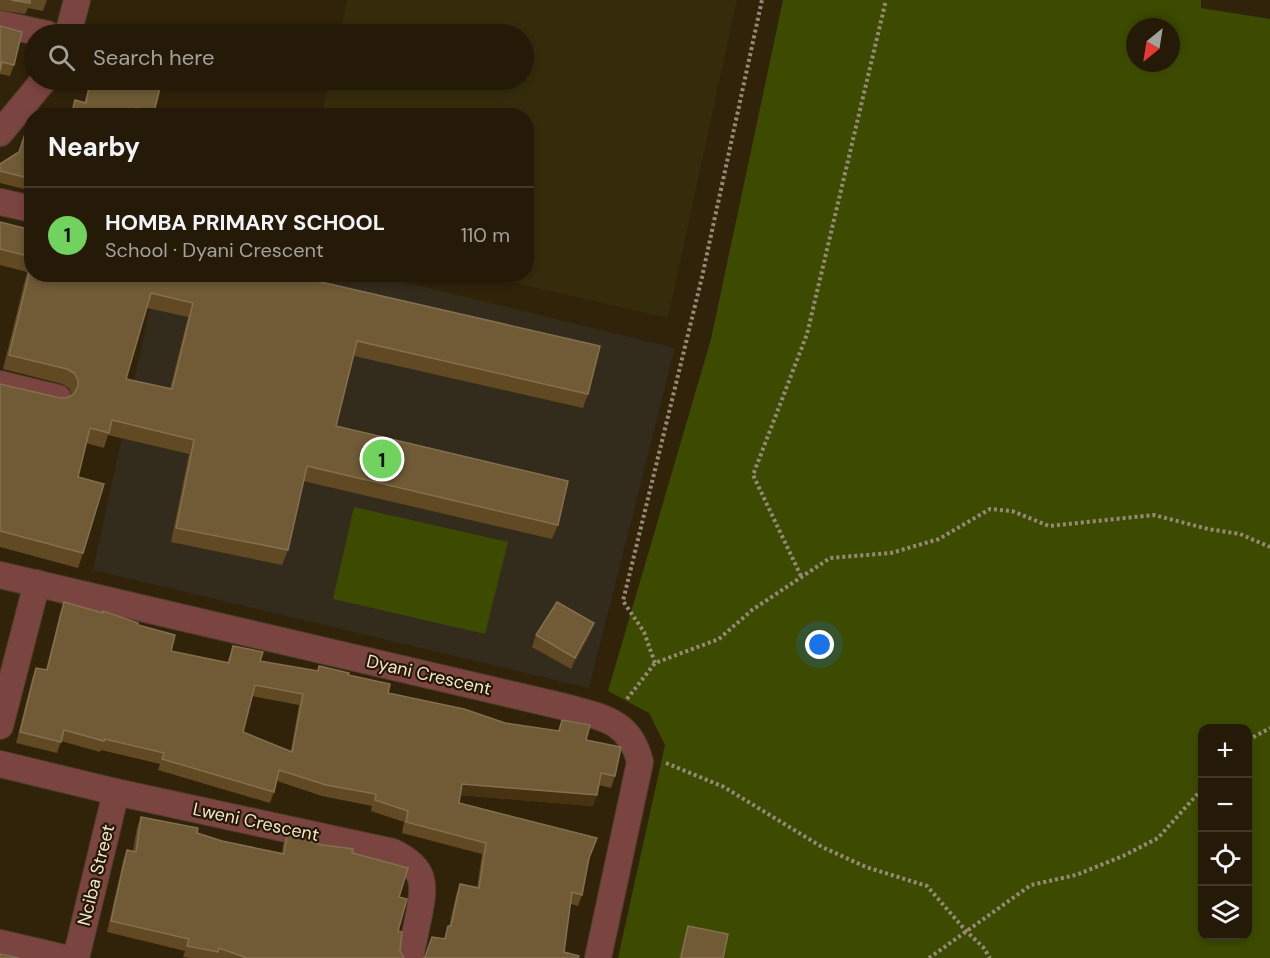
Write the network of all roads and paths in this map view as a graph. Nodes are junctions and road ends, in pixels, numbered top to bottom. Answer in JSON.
{"nodes":[{"id":1,"x":76,"y":0,"type":"edge"},
{"id":2,"x":762,"y":0,"type":"edge"},
{"id":3,"x":886,"y":0,"type":"edge"},
{"id":4,"x":0,"y":24,"type":"edge"},
{"id":5,"x":70,"y":24,"type":"edge"},
{"id":6,"x":24,"y":29,"type":"edge"},
{"id":7,"x":36,"y":90,"type":"edge"},
{"id":8,"x":0,"y":133,"type":"edge"},
{"id":9,"x":0,"y":202,"type":"edge"},
{"id":10,"x":24,"y":207,"type":"edge"},
{"id":11,"x":0,"y":384,"type":"edge"},
{"id":12,"x":58,"y":398,"type":"edge"},
{"id":13,"x":1270,"y":546,"type":"edge"},
{"id":14,"x":0,"y":574,"type":"edge"},
{"id":15,"x":801,"y":576,"type":"junction"},
{"id":16,"x":37,"y":583,"type":"junction"},
{"id":17,"x":655,"y":663,"type":"junction"},
{"id":18,"x":611,"y":720,"type":"junction"},
{"id":19,"x":0,"y":726,"type":"edge"},
{"id":20,"x":1270,"y":728,"type":"edge"},
{"id":21,"x":1252,"y":738,"type":"edge"},
{"id":22,"x":638,"y":752,"type":"junction"},
{"id":23,"x":0,"y":764,"type":"edge"},
{"id":24,"x":116,"y":792,"type":"junction"},
{"id":25,"x":1198,"y":794,"type":"edge"},
{"id":26,"x":966,"y":931,"type":"junction"},
{"id":27,"x":0,"y":943,"type":"edge"},
{"id":28,"x":64,"y":958,"type":"edge"},
{"id":29,"x":76,"y":958,"type":"edge"},
{"id":30,"x":411,"y":958,"type":"edge"},
{"id":31,"x":598,"y":958,"type":"edge"},
{"id":32,"x":929,"y":958,"type":"edge"},
{"id":33,"x":990,"y":958,"type":"edge"}],
"edges":[{"from":1,"to":5,"type":"street"},
{"from":2,"to":17,"type":"path"},
{"from":3,"to":15,"type":"path"},
{"from":4,"to":6,"type":"street"},
{"from":7,"to":8,"type":"street"},
{"from":9,"to":10,"type":"street"},
{"from":11,"to":12,"type":"street"},
{"from":13,"to":15,"type":"path"},
{"from":14,"to":16,"type":"street","name":"Dyani Crescent"},
{"from":15,"to":17,"type":"path"},
{"from":16,"to":18,"type":"street","name":"Dyani Crescent"},
{"from":16,"to":19,"type":"street"},
{"from":17,"to":18,"type":"path"},
{"from":18,"to":22,"type":"street","name":"Dyani Crescent"},
{"from":20,"to":21,"type":"path"},
{"from":22,"to":26,"type":"path"},
{"from":22,"to":31,"type":"street"},
{"from":23,"to":24,"type":"street","name":"Lweni Crescent"},
{"from":24,"to":29,"type":"street","name":"Nciba Street"},
{"from":24,"to":30,"type":"street","name":"Lweni Crescent"},
{"from":25,"to":26,"type":"path"},
{"from":26,"to":32,"type":"path"},
{"from":26,"to":33,"type":"path"},
{"from":27,"to":28,"type":"street"}]}
